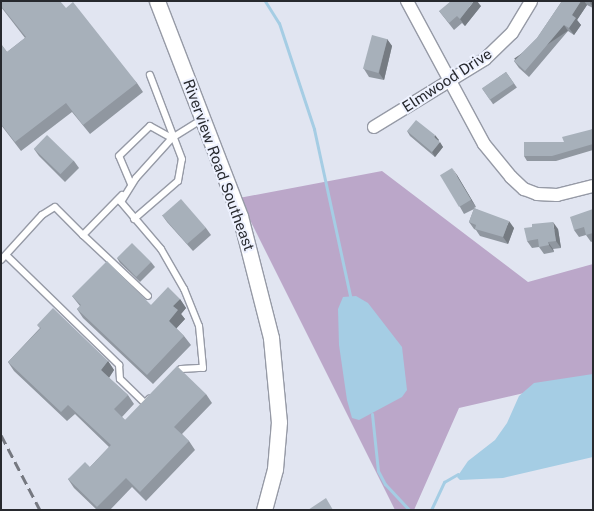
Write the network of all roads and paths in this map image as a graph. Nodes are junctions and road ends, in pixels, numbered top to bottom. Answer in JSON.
{"nodes":[{"id":1,"x":157,"y":1,"type":"edge"},
{"id":2,"x":407,"y":1,"type":"edge"},
{"id":3,"x":531,"y":1,"type":"edge"},
{"id":4,"x":150,"y":75,"type":"dead end"},
{"id":5,"x":449,"y":81,"type":"junction"},
{"id":6,"x":203,"y":119,"type":"junction"},
{"id":7,"x":374,"y":127,"type":"dead end"},
{"id":8,"x":172,"y":138,"type":"junction"},
{"id":9,"x":131,"y":184,"type":"junction"},
{"id":10,"x":593,"y":186,"type":"edge"},
{"id":11,"x":123,"y":194,"type":"junction"},
{"id":12,"x":134,"y":219,"type":"junction"},
{"id":13,"x":83,"y":235,"type":"junction"},
{"id":14,"x":3,"y":257,"type":"edge"},
{"id":15,"x":148,"y":296,"type":"dead end"},
{"id":16,"x":167,"y":383,"type":"edge"},
{"id":17,"x":152,"y":396,"type":"edge"},
{"id":18,"x":264,"y":510,"type":"edge"}],
"edges":[{"from":1,"to":6,"type":"street","name":"Riverview Road Southeast"},
{"from":2,"to":5,"type":"street"},
{"from":3,"to":5,"type":"street","name":"Elmwood Drive"},
{"from":4,"to":8,"type":"lane"},
{"from":5,"to":7,"type":"street","name":"Elmwood Drive"},
{"from":5,"to":10,"type":"street"},
{"from":6,"to":8,"type":"lane"},
{"from":6,"to":18,"type":"street","name":"Riverview Road Southeast"},
{"from":8,"to":9,"type":"lane"},
{"from":8,"to":9,"type":"lane"},
{"from":8,"to":12,"type":"lane"},
{"from":9,"to":11,"type":"lane"},
{"from":11,"to":12,"type":"lane"},
{"from":11,"to":13,"type":"lane"},
{"from":12,"to":16,"type":"lane"},
{"from":13,"to":14,"type":"lane"},
{"from":13,"to":15,"type":"lane"},
{"from":14,"to":17,"type":"lane"}]}
